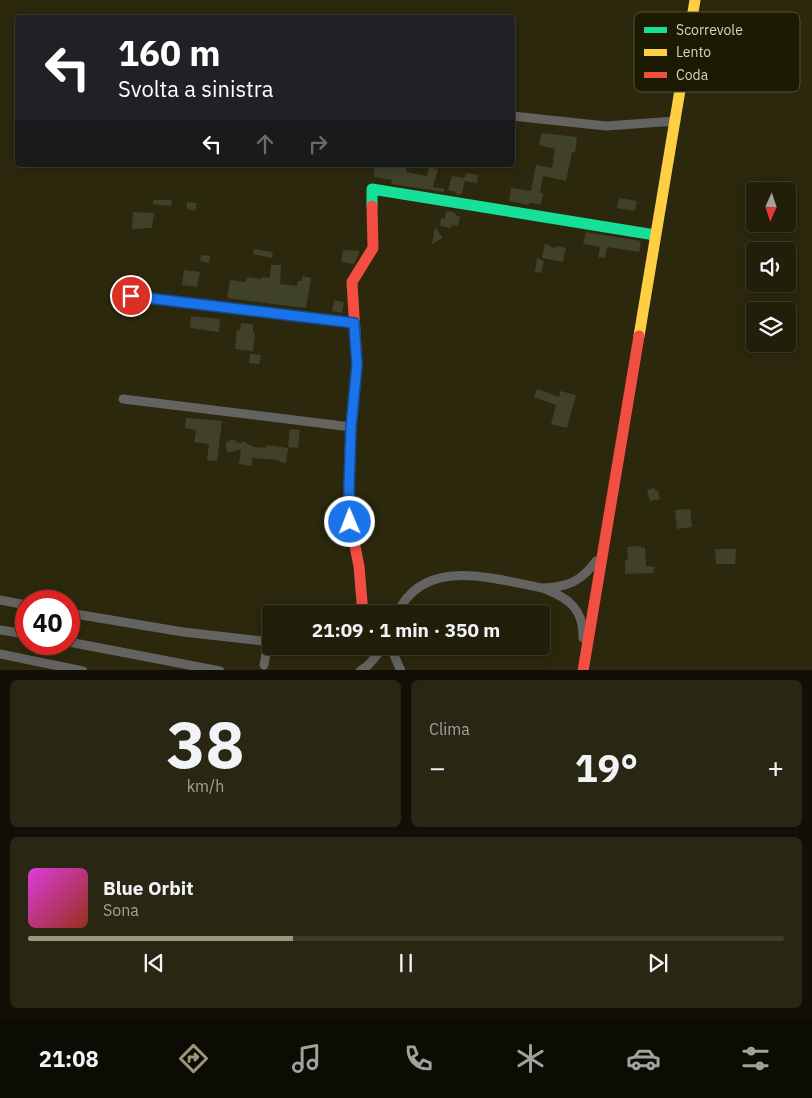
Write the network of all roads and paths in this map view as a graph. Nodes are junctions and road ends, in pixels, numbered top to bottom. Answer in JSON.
{"nodes":[{"id":1,"x":681,"y":92,"type":"edge"},
{"id":2,"x":515,"y":116,"type":"edge"},
{"id":3,"x":676,"y":121,"type":"junction"},
{"id":4,"x":655,"y":235,"type":"junction"},
{"id":5,"x":131,"y":296,"type":"dead end"},
{"id":6,"x":354,"y":323,"type":"junction"},
{"id":7,"x":122,"y":399,"type":"dead end"},
{"id":8,"x":351,"y":427,"type":"junction"},
{"id":9,"x":596,"y":561,"type":"dead end"},
{"id":10,"x":542,"y":588,"type":"junction"},
{"id":11,"x":0,"y":600,"type":"edge"},
{"id":12,"x":15,"y":603,"type":"edge"},
{"id":13,"x":364,"y":605,"type":"edge"},
{"id":14,"x":403,"y":605,"type":"edge"},
{"id":15,"x":80,"y":615,"type":"edge"},
{"id":16,"x":0,"y":630,"type":"edge"},
{"id":17,"x":15,"y":632,"type":"edge"},
{"id":18,"x":582,"y":638,"type":"dead end"},
{"id":19,"x":262,"y":641,"type":"edge"},
{"id":20,"x":80,"y":644,"type":"edge"},
{"id":21,"x":0,"y":654,"type":"edge"},
{"id":22,"x":267,"y":655,"type":"edge"},
{"id":23,"x":376,"y":655,"type":"edge"},
{"id":24,"x":394,"y":655,"type":"edge"},
{"id":25,"x":264,"y":665,"type":"dead end"},
{"id":26,"x":83,"y":670,"type":"edge"},
{"id":27,"x":220,"y":670,"type":"edge"},
{"id":28,"x":360,"y":670,"type":"edge"},
{"id":29,"x":401,"y":670,"type":"edge"},
{"id":30,"x":584,"y":670,"type":"edge"}],
"edges":[{"from":1,"to":3,"type":"street"},
{"from":2,"to":3,"type":"street"},
{"from":3,"to":4,"type":"street"},
{"from":4,"to":6,"type":"street"},
{"from":4,"to":30,"type":"street"},
{"from":5,"to":6,"type":"street"},
{"from":6,"to":8,"type":"street"},
{"from":7,"to":8,"type":"street"},
{"from":8,"to":13,"type":"street"},
{"from":9,"to":10,"type":"street"},
{"from":10,"to":14,"type":"street"},
{"from":10,"to":18,"type":"street"},
{"from":11,"to":12,"type":"street"},
{"from":15,"to":19,"type":"street"},
{"from":16,"to":17,"type":"street"},
{"from":20,"to":27,"type":"street"},
{"from":21,"to":26,"type":"street"},
{"from":22,"to":25,"type":"street"},
{"from":23,"to":28,"type":"street"},
{"from":24,"to":29,"type":"street"}]}
